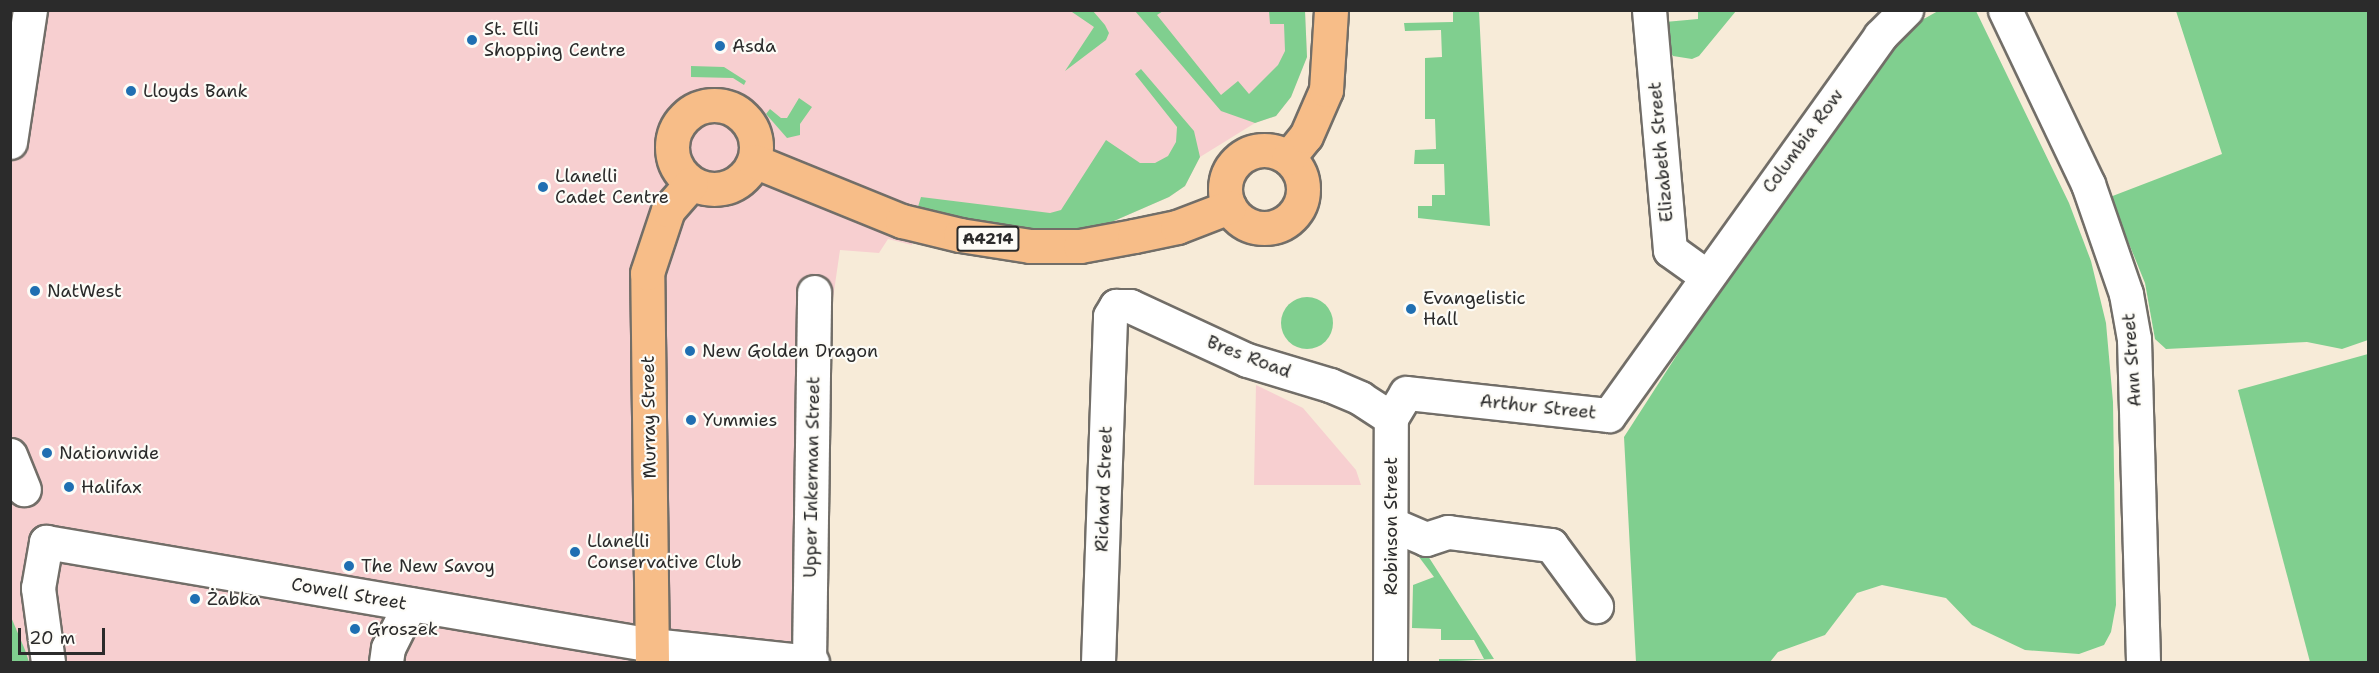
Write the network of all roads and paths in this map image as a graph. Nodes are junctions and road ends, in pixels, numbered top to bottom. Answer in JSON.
{"nodes":[{"id":1,"x":30,"y":10,"type":"edge"},
{"id":2,"x":1331,"y":10,"type":"edge"},
{"id":3,"x":1649,"y":10,"type":"edge"},
{"id":4,"x":1906,"y":10,"type":"edge"},
{"id":5,"x":2005,"y":10,"type":"edge"},
{"id":6,"x":10,"y":142,"type":"edge"},
{"id":7,"x":1288,"y":158,"type":"junction"},
{"id":8,"x":754,"y":161,"type":"junction"},
{"id":9,"x":691,"y":184,"type":"junction"},
{"id":10,"x":1229,"y":207,"type":"junction"},
{"id":11,"x":1706,"y":276,"type":"junction"},
{"id":12,"x":814,"y":292,"type":"dead end"},
{"id":13,"x":1110,"y":316,"type":"joint"},
{"id":14,"x":1398,"y":405,"type":"junction"},
{"id":15,"x":10,"y":455,"type":"edge"},
{"id":16,"x":24,"y":489,"type":"dead end"},
{"id":17,"x":1390,"y":524,"type":"junction"},
{"id":18,"x":410,"y":604,"type":"junction"},
{"id":19,"x":1596,"y":606,"type":"dead end"},
{"id":20,"x":652,"y":654,"type":"edge"},
{"id":21,"x":811,"y":662,"type":"edge"},
{"id":22,"x":48,"y":663,"type":"edge"},
{"id":23,"x":386,"y":663,"type":"edge"},
{"id":24,"x":1098,"y":663,"type":"edge"},
{"id":25,"x":1390,"y":663,"type":"edge"},
{"id":26,"x":2143,"y":663,"type":"edge"}],
"edges":[{"from":1,"to":6,"type":"street"},
{"from":2,"to":7,"type":"main road"},
{"from":3,"to":11,"type":"street","name":"Elizabeth Street"},
{"from":4,"to":11,"type":"street","name":"Columbia Row"},
{"from":5,"to":26,"type":"street","name":"Ann Street"},
{"from":7,"to":10,"type":"main road"},
{"from":7,"to":10,"type":"main road"},
{"from":8,"to":9,"type":"main road"},
{"from":8,"to":9,"type":"main road"},
{"from":8,"to":10,"type":"main road","number":"A4214"},
{"from":9,"to":20,"type":"main road","name":"Murray Street"},
{"from":11,"to":14,"type":"street","name":"Arthur Street"},
{"from":12,"to":21,"type":"street","name":"Upper Inkerman Street"},
{"from":13,"to":14,"type":"street","name":"Bres Road"},
{"from":13,"to":24,"type":"street","name":"Richard Street"},
{"from":14,"to":17,"type":"street","name":"Robinson Street"},
{"from":15,"to":16,"type":"street"},
{"from":17,"to":19,"type":"street"},
{"from":17,"to":25,"type":"street","name":"Robinson Street"},
{"from":18,"to":20,"type":"street","name":"Cowell Street"},
{"from":18,"to":22,"type":"street","name":"Cowell Street"},
{"from":18,"to":23,"type":"street"},
{"from":20,"to":21,"type":"street","name":"Cowell Street"}]}
